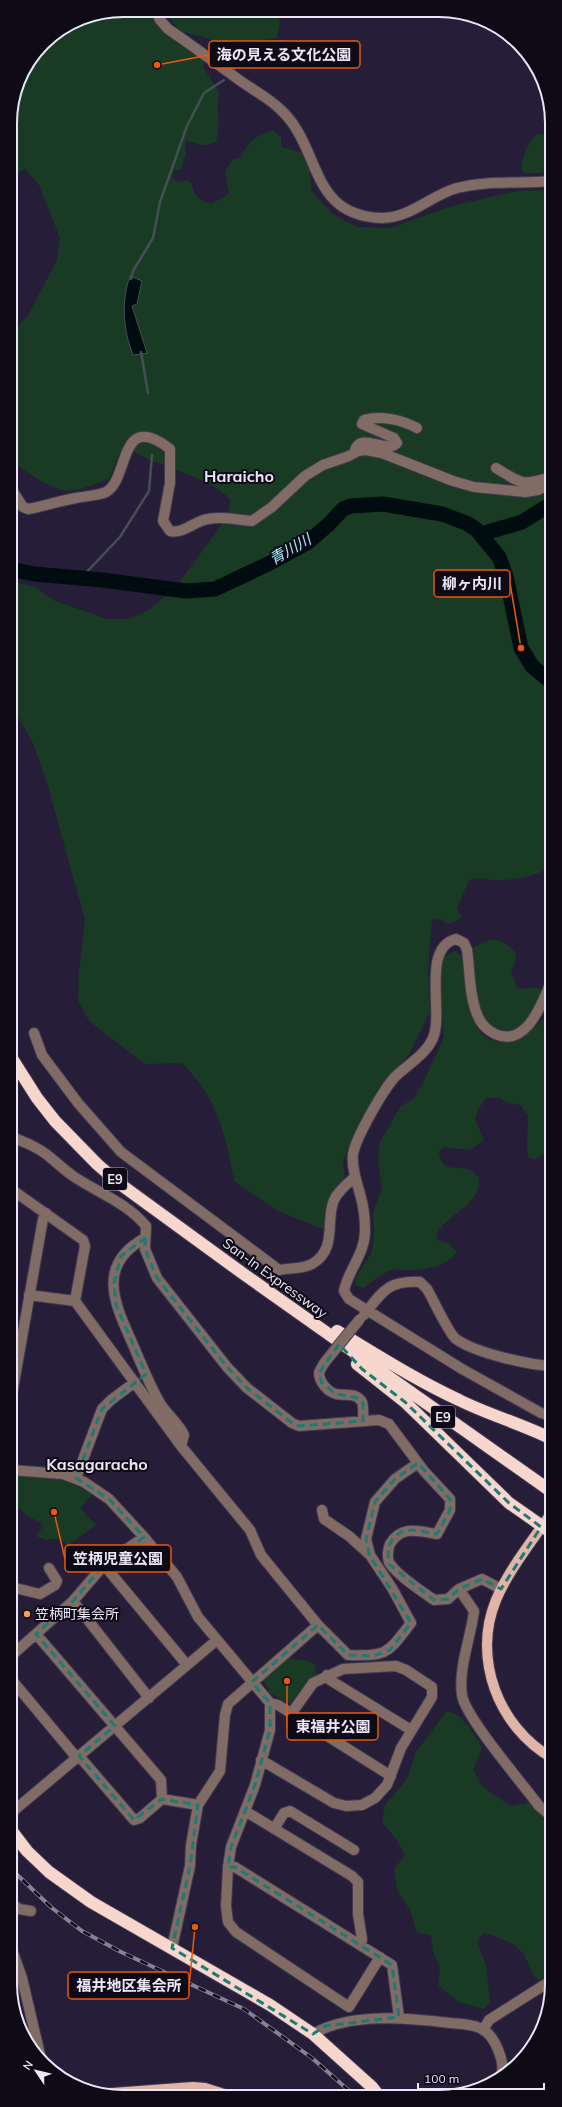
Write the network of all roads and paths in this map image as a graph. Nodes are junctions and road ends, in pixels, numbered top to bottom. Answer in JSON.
{"nodes":[{"id":1,"x":159,"y":17,"type":"edge"},
{"id":2,"x":545,"y":182,"type":"edge"},
{"id":3,"x":417,"y":428,"type":"dead end"},
{"id":4,"x":354,"y":453,"type":"junction"},
{"id":5,"x":496,"y":468,"type":"dead end"},
{"id":6,"x":545,"y":478,"type":"edge"},
{"id":7,"x":545,"y":486,"type":"edge"},
{"id":8,"x":17,"y":498,"type":"edge"},
{"id":9,"x":545,"y":996,"type":"edge"},
{"id":10,"x":34,"y":1033,"type":"dead end"},
{"id":11,"x":17,"y":1066,"type":"edge"},
{"id":12,"x":17,"y":1139,"type":"edge"},
{"id":13,"x":355,"y":1177,"type":"junction"},
{"id":14,"x":17,"y":1193,"type":"edge"},
{"id":15,"x":46,"y":1213,"type":"junction"},
{"id":16,"x":145,"y":1238,"type":"junction"},
{"id":17,"x":245,"y":1276,"type":"junction"},
{"id":18,"x":29,"y":1295,"type":"junction"},
{"id":19,"x":75,"y":1301,"type":"junction"},
{"id":20,"x":367,"y":1310,"type":"junction"},
{"id":21,"x":17,"y":1339,"type":"edge"},
{"id":22,"x":336,"y":1340,"type":"junction"},
{"id":23,"x":545,"y":1366,"type":"edge"},
{"id":24,"x":135,"y":1382,"type":"junction"},
{"id":25,"x":545,"y":1414,"type":"edge"},
{"id":26,"x":363,"y":1420,"type":"junction"},
{"id":27,"x":545,"y":1436,"type":"edge"},
{"id":28,"x":180,"y":1446,"type":"junction"},
{"id":29,"x":418,"y":1464,"type":"junction"},
{"id":30,"x":17,"y":1470,"type":"edge"},
{"id":31,"x":76,"y":1478,"type":"junction"},
{"id":32,"x":545,"y":1487,"type":"edge"},
{"id":33,"x":322,"y":1510,"type":"dead end"},
{"id":34,"x":545,"y":1529,"type":"edge"},
{"id":35,"x":545,"y":1531,"type":"edge"},
{"id":36,"x":144,"y":1537,"type":"junction"},
{"id":37,"x":370,"y":1555,"type":"junction"},
{"id":38,"x":104,"y":1565,"type":"junction"},
{"id":39,"x":49,"y":1568,"type":"dead end"},
{"id":40,"x":17,"y":1588,"type":"edge"},
{"id":41,"x":459,"y":1589,"type":"junction"},
{"id":42,"x":501,"y":1589,"type":"junction"},
{"id":43,"x":73,"y":1601,"type":"junction"},
{"id":44,"x":318,"y":1625,"type":"junction"},
{"id":45,"x":36,"y":1634,"type":"junction"},
{"id":46,"x":217,"y":1640,"type":"junction"},
{"id":47,"x":17,"y":1651,"type":"edge"},
{"id":48,"x":188,"y":1665,"type":"junction"},
{"id":49,"x":327,"y":1675,"type":"junction"},
{"id":50,"x":252,"y":1682,"type":"junction"},
{"id":51,"x":17,"y":1686,"type":"edge"},
{"id":52,"x":149,"y":1698,"type":"junction"},
{"id":53,"x":270,"y":1703,"type":"junction"},
{"id":54,"x":291,"y":1714,"type":"junction"},
{"id":55,"x":115,"y":1726,"type":"junction"},
{"id":56,"x":411,"y":1730,"type":"junction"},
{"id":57,"x":545,"y":1753,"type":"edge"},
{"id":58,"x":78,"y":1757,"type":"junction"},
{"id":59,"x":261,"y":1760,"type":"junction"},
{"id":60,"x":391,"y":1776,"type":"junction"},
{"id":61,"x":162,"y":1799,"type":"junction"},
{"id":62,"x":198,"y":1805,"type":"junction"},
{"id":63,"x":17,"y":1807,"type":"edge"},
{"id":64,"x":245,"y":1811,"type":"junction"},
{"id":65,"x":545,"y":1811,"type":"edge"},
{"id":66,"x":274,"y":1828,"type":"junction"},
{"id":67,"x":17,"y":1838,"type":"edge"},
{"id":68,"x":354,"y":1850,"type":"dead end"},
{"id":69,"x":228,"y":1867,"type":"junction"},
{"id":70,"x":17,"y":1908,"type":"edge"},
{"id":71,"x":31,"y":1911,"type":"dead end"},
{"id":72,"x":361,"y":1945,"type":"junction"},
{"id":73,"x":172,"y":1948,"type":"junction"},
{"id":74,"x":380,"y":1958,"type":"junction"},
{"id":75,"x":17,"y":1964,"type":"edge"},
{"id":76,"x":545,"y":1985,"type":"edge"},
{"id":77,"x":399,"y":2017,"type":"junction"},
{"id":78,"x":483,"y":2030,"type":"junction"},
{"id":79,"x":313,"y":2034,"type":"junction"},
{"id":80,"x":39,"y":2048,"type":"edge"},
{"id":81,"x":504,"y":2068,"type":"edge"},
{"id":82,"x":153,"y":2090,"type":"edge"},
{"id":83,"x":211,"y":2090,"type":"edge"},
{"id":84,"x":374,"y":2090,"type":"edge"}],
"edges":[{"from":1,"to":2,"type":"street"},
{"from":3,"to":4,"type":"street"},
{"from":4,"to":7,"type":"street"},
{"from":4,"to":8,"type":"street"},
{"from":5,"to":6,"type":"street"},
{"from":9,"to":13,"type":"street"},
{"from":10,"to":13,"type":"street"},
{"from":11,"to":17,"type":"highway","name":"San-In Expressway","number":"E9"},
{"from":12,"to":16,"type":"street"},
{"from":13,"to":20,"type":"street"},
{"from":14,"to":15,"type":"street"},
{"from":15,"to":18,"type":"street"},
{"from":15,"to":19,"type":"street"},
{"from":16,"to":26,"type":"street"},
{"from":16,"to":28,"type":"street"},
{"from":17,"to":22,"type":"highway","name":"San-In Expressway","number":"E9"},
{"from":17,"to":27,"type":"highway"},
{"from":18,"to":19,"type":"street"},
{"from":18,"to":21,"type":"street"},
{"from":19,"to":24,"type":"street"},
{"from":20,"to":23,"type":"street"},
{"from":20,"to":25,"type":"street"},
{"from":20,"to":26,"type":"street","bridge":true},
{"from":22,"to":32,"type":"highway","name":"San-In Expressway","number":"E9"},
{"from":22,"to":34,"type":"highway"},
{"from":24,"to":28,"type":"street"},
{"from":24,"to":31,"type":"street"},
{"from":26,"to":29,"type":"street"},
{"from":28,"to":44,"type":"street"},
{"from":29,"to":37,"type":"street"},
{"from":29,"to":41,"type":"street"},
{"from":30,"to":31,"type":"street"},
{"from":31,"to":36,"type":"street"},
{"from":33,"to":37,"type":"street"},
{"from":35,"to":42,"type":"main road"},
{"from":36,"to":38,"type":"street"},
{"from":36,"to":46,"type":"street"},
{"from":37,"to":44,"type":"street"},
{"from":38,"to":43,"type":"street"},
{"from":38,"to":48,"type":"street"},
{"from":39,"to":40,"type":"street"},
{"from":41,"to":42,"type":"street"},
{"from":41,"to":65,"type":"street"},
{"from":42,"to":57,"type":"main road"},
{"from":43,"to":45,"type":"street"},
{"from":43,"to":52,"type":"street"},
{"from":44,"to":50,"type":"street"},
{"from":45,"to":47,"type":"street"},
{"from":45,"to":55,"type":"street"},
{"from":46,"to":48,"type":"street"},
{"from":46,"to":50,"type":"street"},
{"from":48,"to":52,"type":"street"},
{"from":49,"to":54,"type":"street"},
{"from":49,"to":56,"type":"street"},
{"from":49,"to":56,"type":"street"},
{"from":50,"to":53,"type":"street"},
{"from":50,"to":62,"type":"street"},
{"from":51,"to":58,"type":"street"},
{"from":52,"to":55,"type":"street"},
{"from":53,"to":54,"type":"street"},
{"from":53,"to":59,"type":"street"},
{"from":54,"to":60,"type":"street"},
{"from":55,"to":58,"type":"street"},
{"from":55,"to":61,"type":"street"},
{"from":56,"to":60,"type":"street"},
{"from":58,"to":61,"type":"street"},
{"from":58,"to":63,"type":"street"},
{"from":59,"to":60,"type":"street"},
{"from":59,"to":64,"type":"street"},
{"from":61,"to":62,"type":"street"},
{"from":62,"to":73,"type":"street"},
{"from":64,"to":66,"type":"street"},
{"from":64,"to":69,"type":"street"},
{"from":66,"to":68,"type":"street"},
{"from":66,"to":72,"type":"street"},
{"from":67,"to":73,"type":"highway"},
{"from":69,"to":72,"type":"street"},
{"from":69,"to":74,"type":"street"},
{"from":70,"to":71,"type":"street"},
{"from":72,"to":74,"type":"street"},
{"from":73,"to":79,"type":"highway"},
{"from":74,"to":77,"type":"street"},
{"from":75,"to":80,"type":"street"},
{"from":76,"to":78,"type":"street"},
{"from":77,"to":78,"type":"street"},
{"from":77,"to":79,"type":"street"},
{"from":78,"to":81,"type":"street"},
{"from":79,"to":84,"type":"highway"},
{"from":82,"to":83,"type":"main road"}]}
